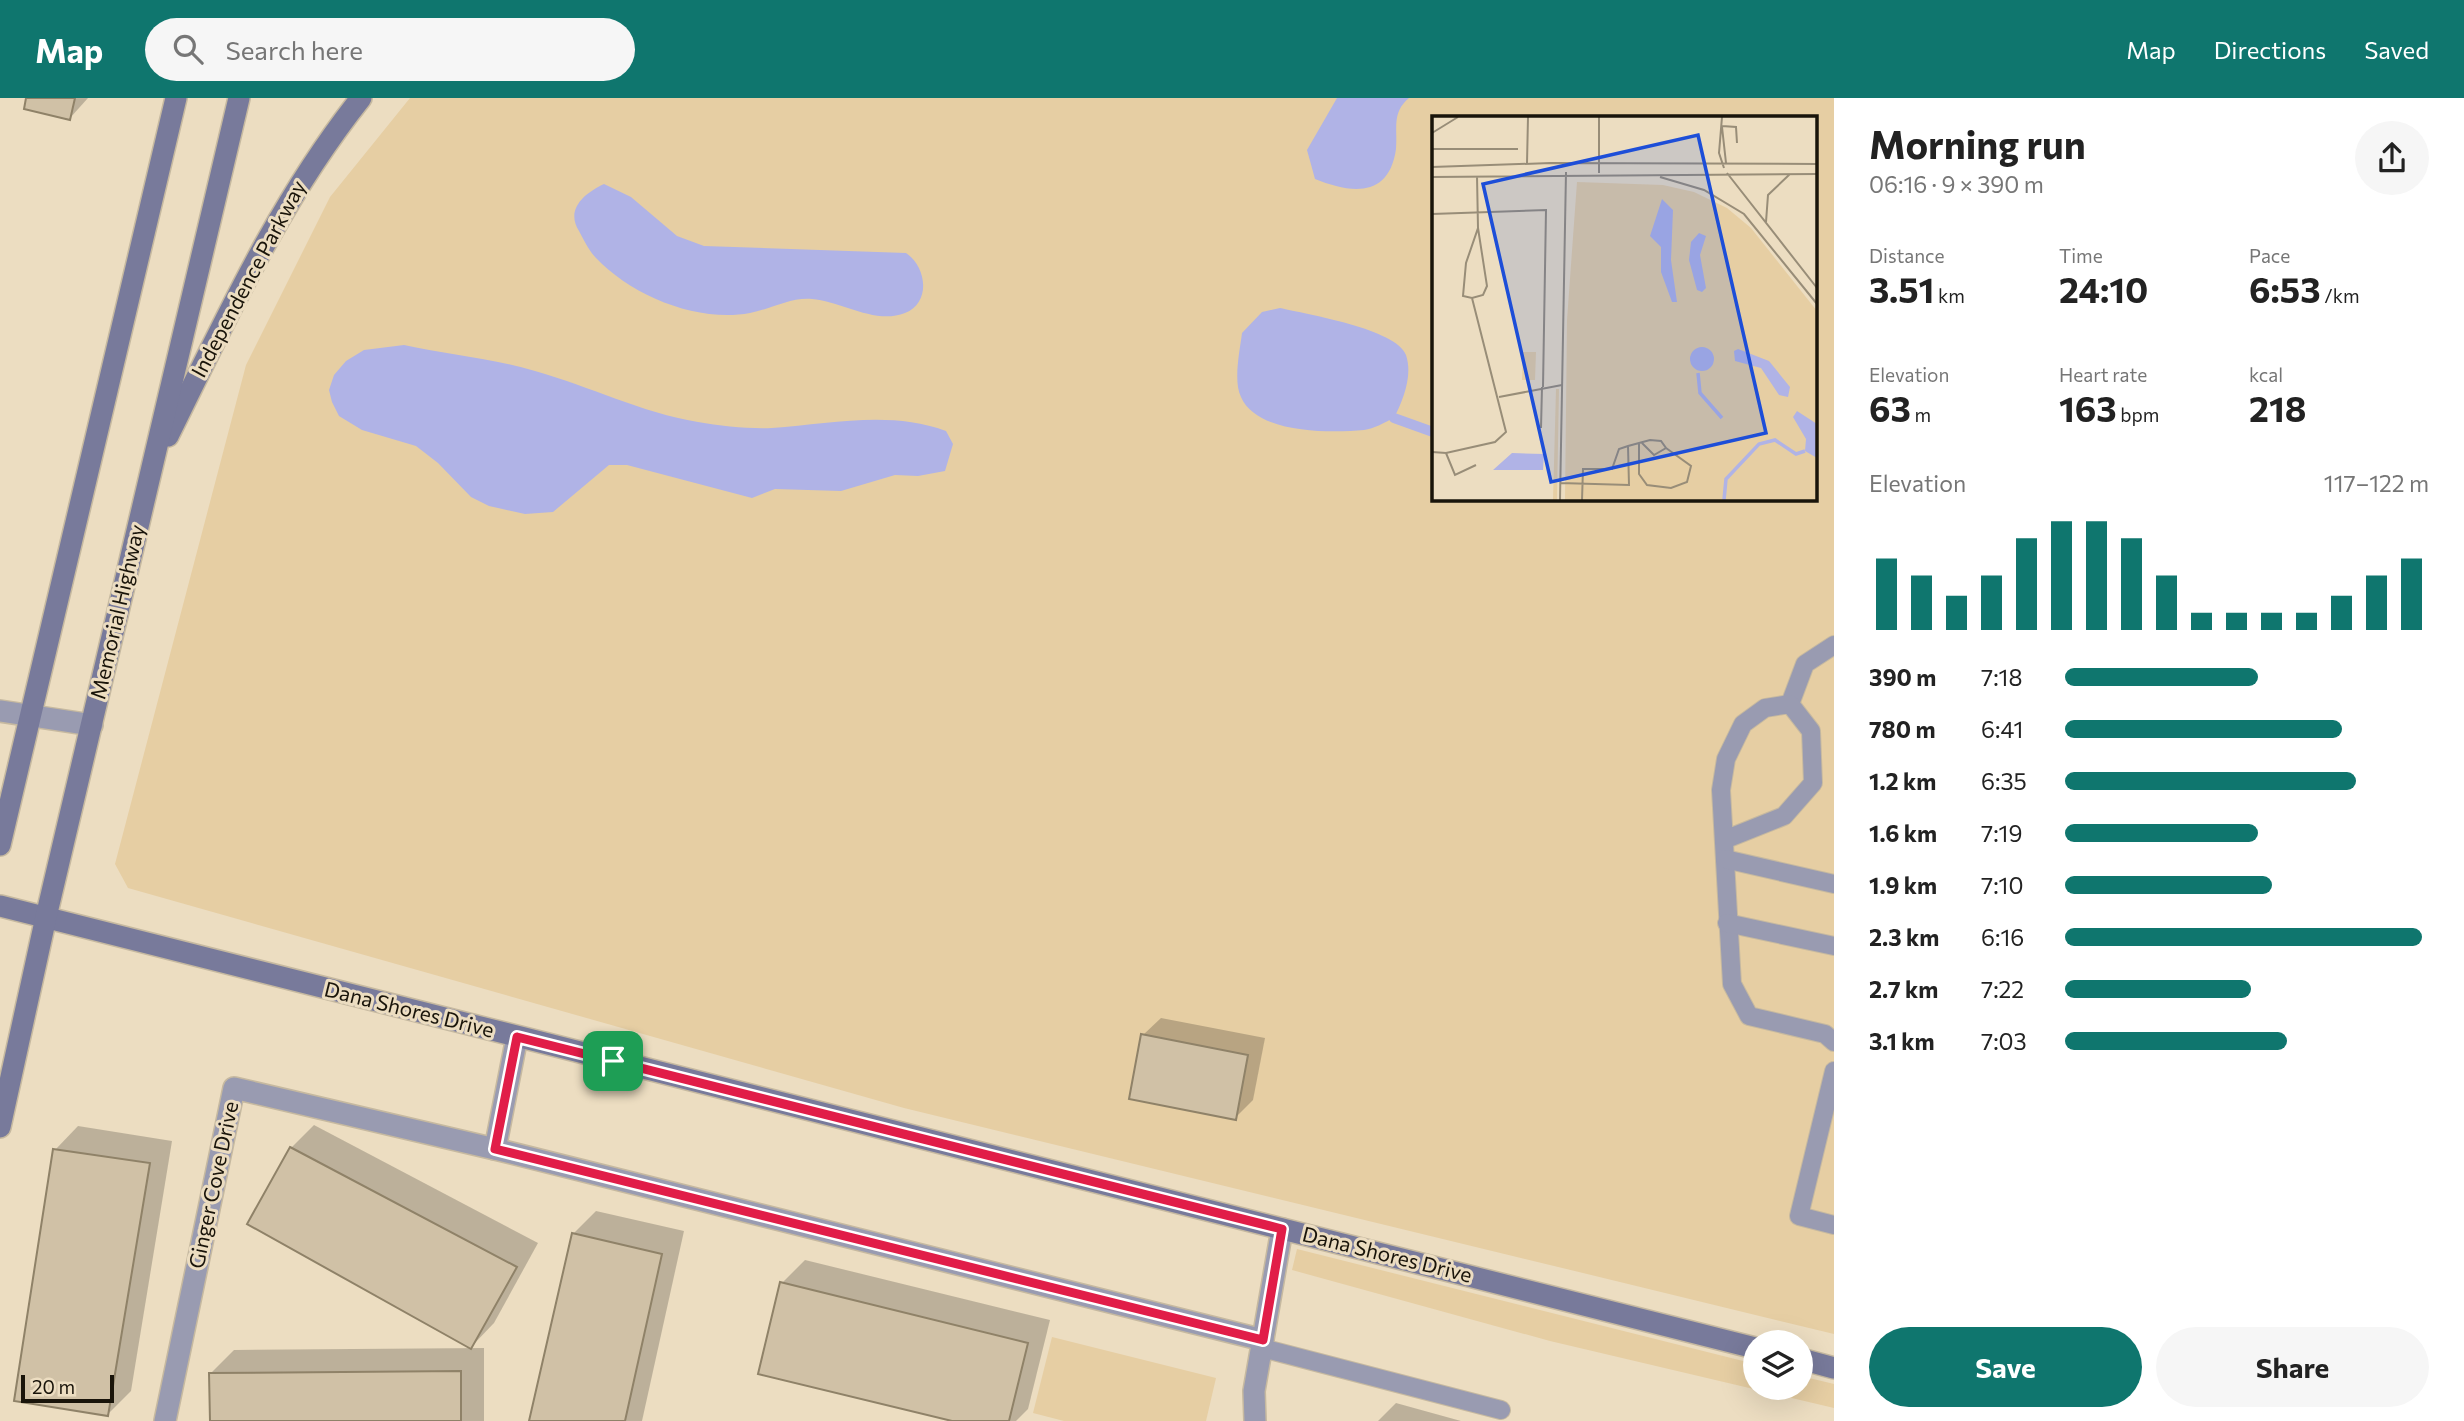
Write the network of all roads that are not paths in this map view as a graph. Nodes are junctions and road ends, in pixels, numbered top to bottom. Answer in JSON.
{"nodes":[{"id":1,"x":176,"y":98,"type":"edge"},
{"id":2,"x":239,"y":98,"type":"edge"},
{"id":3,"x":361,"y":98,"type":"edge"},
{"id":4,"x":151,"y":469,"type":"junction"},
{"id":5,"x":1834,"y":645,"type":"edge"},
{"id":6,"x":1790,"y":704,"type":"junction"},
{"id":7,"x":0,"y":711,"type":"edge"},
{"id":8,"x":30,"y":715,"type":"junction"},
{"id":9,"x":92,"y":725,"type":"junction"},
{"id":10,"x":1724,"y":840,"type":"junction"},
{"id":11,"x":0,"y":845,"type":"edge"},
{"id":12,"x":1725,"y":859,"type":"junction"},
{"id":13,"x":1834,"y":884,"type":"edge"},
{"id":14,"x":0,"y":906,"type":"edge"},
{"id":15,"x":46,"y":917,"type":"junction"},
{"id":16,"x":1727,"y":923,"type":"junction"},
{"id":17,"x":1834,"y":946,"type":"edge"},
{"id":18,"x":517,"y":1037,"type":"junction"},
{"id":19,"x":1834,"y":1042,"type":"edge"},
{"id":20,"x":1834,"y":1071,"type":"edge"},
{"id":21,"x":0,"y":1127,"type":"edge"},
{"id":22,"x":495,"y":1149,"type":"junction"},
{"id":23,"x":1834,"y":1225,"type":"edge"},
{"id":24,"x":1282,"y":1229,"type":"junction"},
{"id":25,"x":1262,"y":1344,"type":"junction"},
{"id":26,"x":1743,"y":1345,"type":"edge"},
{"id":27,"x":1813,"y":1362,"type":"edge"},
{"id":28,"x":1834,"y":1368,"type":"edge"},
{"id":29,"x":1501,"y":1410,"type":"dead end"},
{"id":30,"x":165,"y":1421,"type":"edge"},
{"id":31,"x":1255,"y":1421,"type":"edge"}],
"edges":[{"from":1,"to":8,"type":"main road"},
{"from":2,"to":4,"type":"main road","name":"Memorial Highway"},
{"from":3,"to":4,"type":"main road","name":"Independence Parkway"},
{"from":4,"to":9,"type":"main road","name":"Memorial Highway"},
{"from":5,"to":6,"type":"lane"},
{"from":6,"to":10,"type":"lane"},
{"from":6,"to":10,"type":"lane"},
{"from":7,"to":8,"type":"street"},
{"from":8,"to":9,"type":"street"},
{"from":8,"to":11,"type":"main road"},
{"from":9,"to":15,"type":"main road","name":"Memorial Highway"},
{"from":10,"to":12,"type":"lane"},
{"from":12,"to":13,"type":"lane"},
{"from":12,"to":16,"type":"lane"},
{"from":14,"to":15,"type":"main road","name":"Dana Shores Drive"},
{"from":15,"to":18,"type":"main road","name":"Dana Shores Drive"},
{"from":15,"to":21,"type":"main road","name":"Memorial Highway"},
{"from":16,"to":17,"type":"lane"},
{"from":16,"to":19,"type":"lane"},
{"from":18,"to":22,"type":"street"},
{"from":18,"to":24,"type":"main road","name":"Dana Shores Drive"},
{"from":20,"to":23,"type":"lane"},
{"from":22,"to":25,"type":"street","name":"Ginger Cove Drive"},
{"from":22,"to":30,"type":"street","name":"Ginger Cove Drive"},
{"from":24,"to":25,"type":"street"},
{"from":24,"to":26,"type":"main road","name":"Dana Shores Drive"},
{"from":25,"to":29,"type":"lane"},
{"from":25,"to":31,"type":"street"},
{"from":27,"to":28,"type":"main road"}]}
